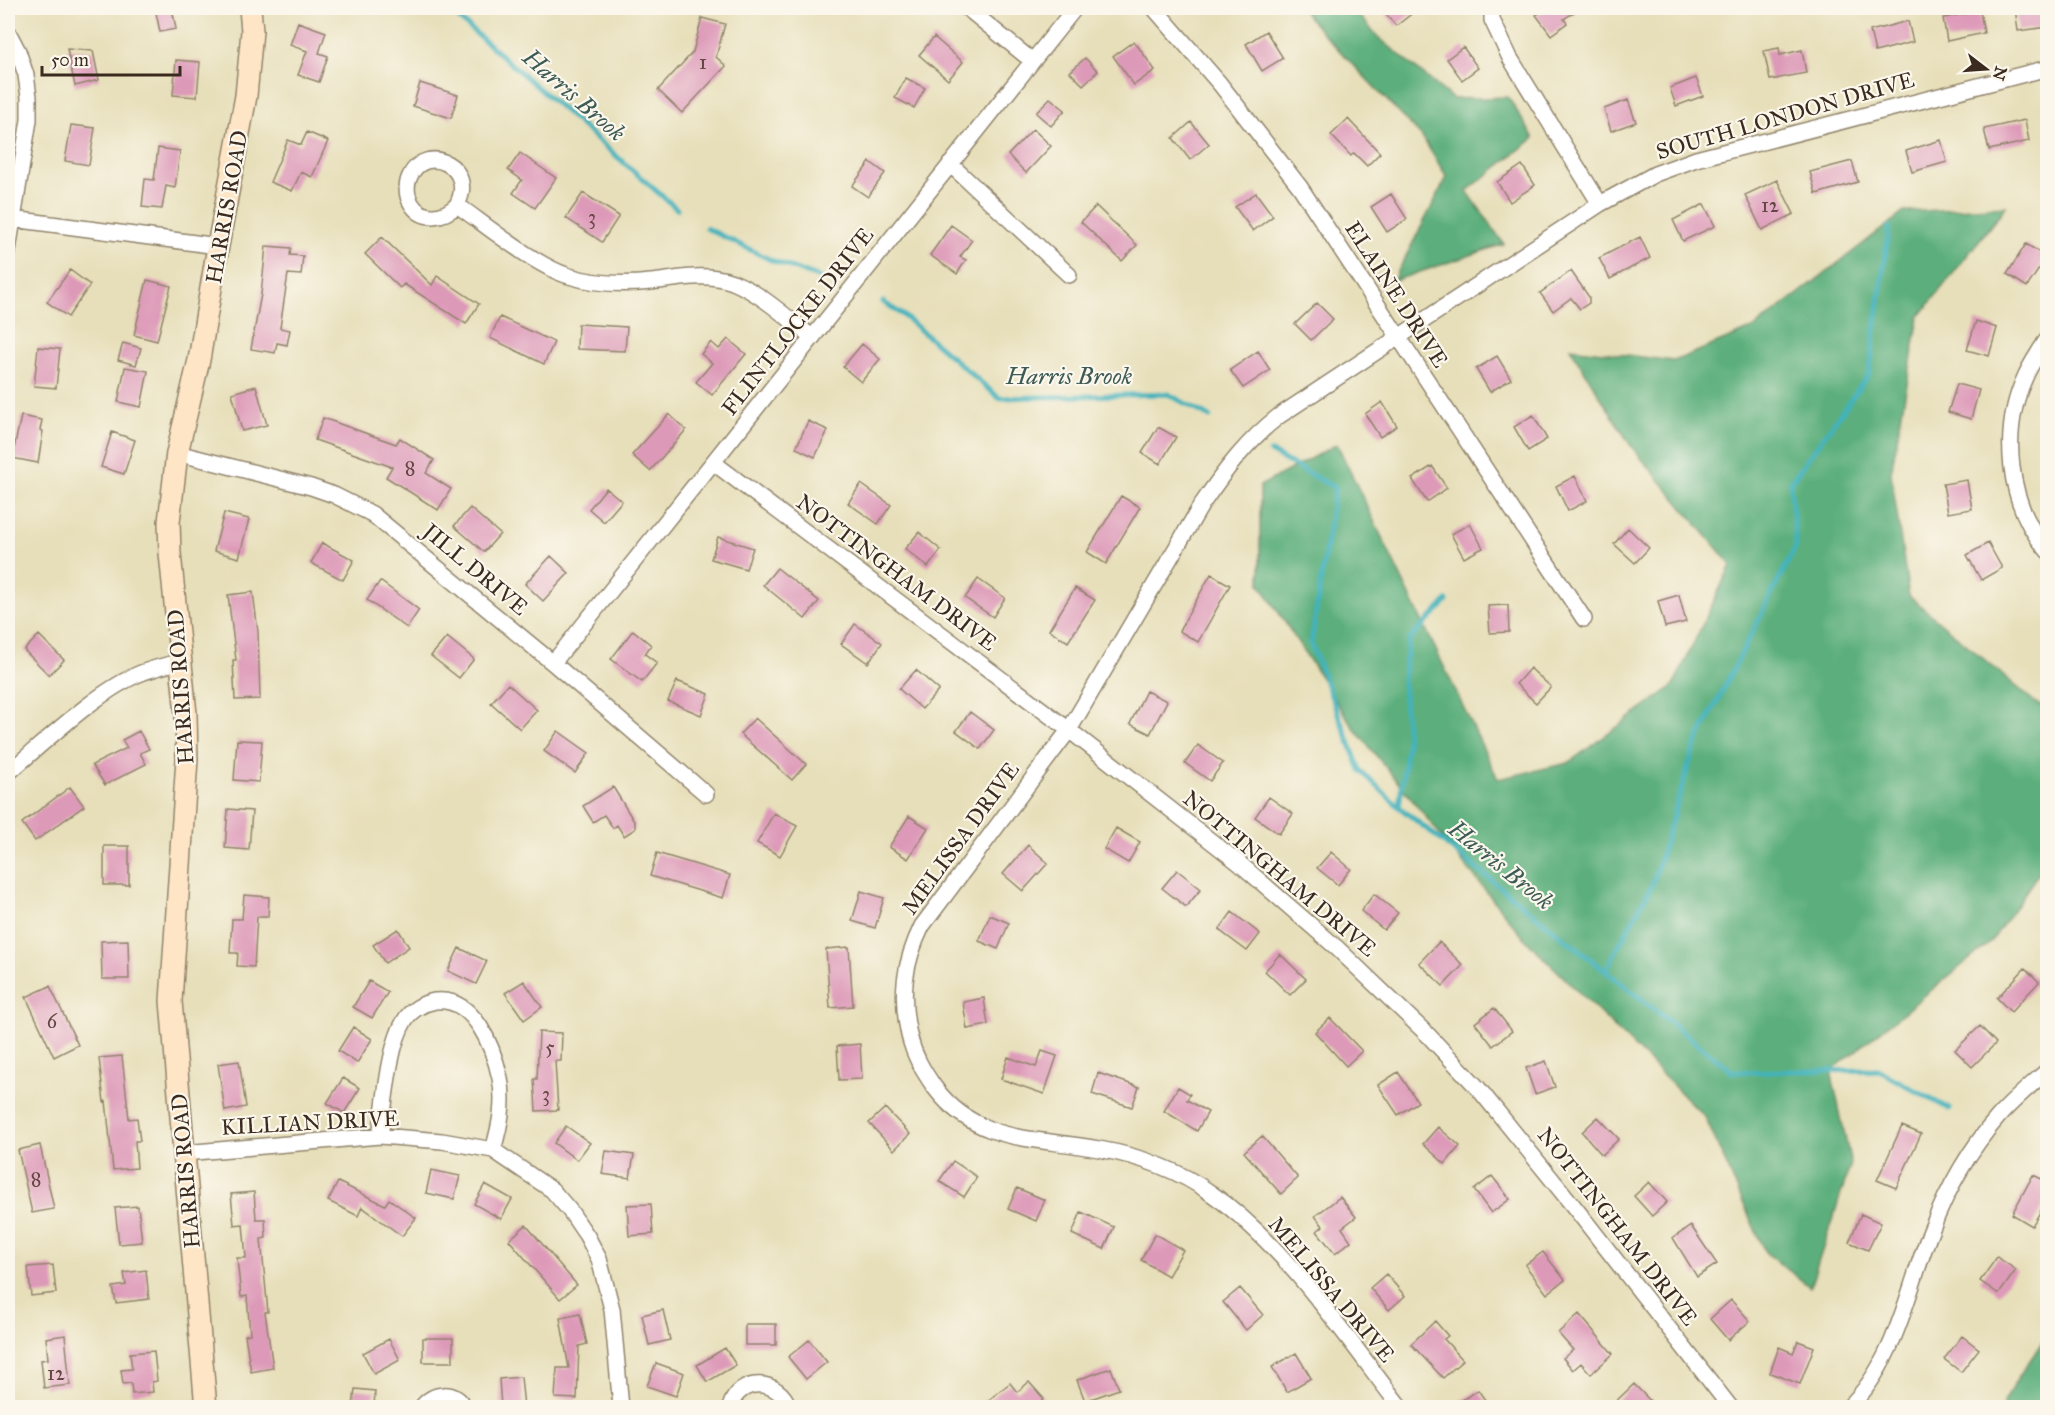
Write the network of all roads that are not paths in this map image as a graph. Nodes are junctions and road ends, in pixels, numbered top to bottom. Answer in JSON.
{"nodes":[{"id":1,"x":250,"y":8,"type":"edge"},
{"id":2,"x":967,"y":8,"type":"edge"},
{"id":3,"x":1075,"y":8,"type":"edge"},
{"id":4,"x":1154,"y":8,"type":"edge"},
{"id":5,"x":1491,"y":8,"type":"edge"},
{"id":6,"x":8,"y":32,"type":"edge"},
{"id":7,"x":1032,"y":60,"type":"junction"},
{"id":8,"x":2048,"y":68,"type":"edge"},
{"id":9,"x":950,"y":164,"type":"junction"},
{"id":10,"x":1599,"y":204,"type":"junction"},
{"id":11,"x":457,"y":205,"type":"dead end"},
{"id":12,"x":13,"y":219,"type":"junction"},
{"id":13,"x":218,"y":246,"type":"junction"},
{"id":14,"x":8,"y":250,"type":"edge"},
{"id":15,"x":1069,"y":275,"type":"dead end"},
{"id":16,"x":1398,"y":336,"type":"junction"},
{"id":17,"x":812,"y":337,"type":"junction"},
{"id":18,"x":2048,"y":338,"type":"edge"},
{"id":19,"x":177,"y":453,"type":"junction"},
{"id":20,"x":714,"y":463,"type":"junction"},
{"id":21,"x":2048,"y":551,"type":"edge"},
{"id":22,"x":1584,"y":619,"type":"dead end"},
{"id":23,"x":181,"y":661,"type":"junction"},
{"id":24,"x":553,"y":663,"type":"junction"},
{"id":25,"x":1069,"y":730,"type":"junction"},
{"id":26,"x":8,"y":772,"type":"edge"},
{"id":27,"x":706,"y":794,"type":"dead end"},
{"id":28,"x":2048,"y":1070,"type":"edge"},
{"id":29,"x":380,"y":1136,"type":"junction"},
{"id":30,"x":493,"y":1150,"type":"junction"},
{"id":31,"x":184,"y":1153,"type":"junction"},
{"id":32,"x":206,"y":1407,"type":"edge"},
{"id":33,"x":421,"y":1407,"type":"edge"},
{"id":34,"x":465,"y":1407,"type":"edge"},
{"id":35,"x":621,"y":1407,"type":"edge"},
{"id":36,"x":730,"y":1407,"type":"edge"},
{"id":37,"x":789,"y":1407,"type":"edge"},
{"id":38,"x":1401,"y":1407,"type":"edge"},
{"id":39,"x":1731,"y":1407,"type":"edge"},
{"id":40,"x":1848,"y":1407,"type":"edge"}],
"edges":[{"from":1,"to":13,"type":"street","name":"HARRIS ROAD"},
{"from":2,"to":7,"type":"street"},
{"from":3,"to":7,"type":"street","name":"FLINTLOCKE DRIVE"},
{"from":4,"to":16,"type":"street","name":"ELAINE DRIVE"},
{"from":5,"to":10,"type":"street"},
{"from":6,"to":12,"type":"street"},
{"from":7,"to":9,"type":"street","name":"FLINTLOCKE DRIVE"},
{"from":8,"to":10,"type":"street","name":"SOUTH LONDON DRIVE"},
{"from":9,"to":15,"type":"street"},
{"from":9,"to":17,"type":"street","name":"FLINTLOCKE DRIVE"},
{"from":10,"to":16,"type":"street","name":"SOUTH LONDON DRIVE"},
{"from":11,"to":17,"type":"street"},
{"from":12,"to":13,"type":"street"},
{"from":12,"to":14,"type":"street"},
{"from":13,"to":19,"type":"street","name":"HARRIS ROAD"},
{"from":16,"to":22,"type":"street","name":"ELAINE DRIVE"},
{"from":16,"to":25,"type":"street","name":"MELISSA DRIVE"},
{"from":17,"to":20,"type":"street","name":"FLINTLOCKE DRIVE"},
{"from":18,"to":21,"type":"street"},
{"from":19,"to":23,"type":"street","name":"HARRIS ROAD"},
{"from":19,"to":24,"type":"street","name":"JILL DRIVE"},
{"from":20,"to":24,"type":"street","name":"FLINTLOCKE DRIVE"},
{"from":20,"to":25,"type":"street","name":"NOTTINGHAM DRIVE"},
{"from":23,"to":26,"type":"street"},
{"from":23,"to":31,"type":"street","name":"HARRIS ROAD"},
{"from":24,"to":27,"type":"street","name":"JILL DRIVE"},
{"from":25,"to":38,"type":"street","name":"MELISSA DRIVE"},
{"from":25,"to":39,"type":"street","name":"NOTTINGHAM DRIVE"},
{"from":28,"to":40,"type":"street"},
{"from":29,"to":30,"type":"street","name":"KILLIAN DRIVE"},
{"from":29,"to":30,"type":"street"},
{"from":29,"to":31,"type":"street","name":"KILLIAN DRIVE"},
{"from":30,"to":35,"type":"street","name":"KILLIAN DRIVE"},
{"from":31,"to":32,"type":"street","name":"HARRIS ROAD"},
{"from":33,"to":34,"type":"street"},
{"from":36,"to":37,"type":"street"}]}
